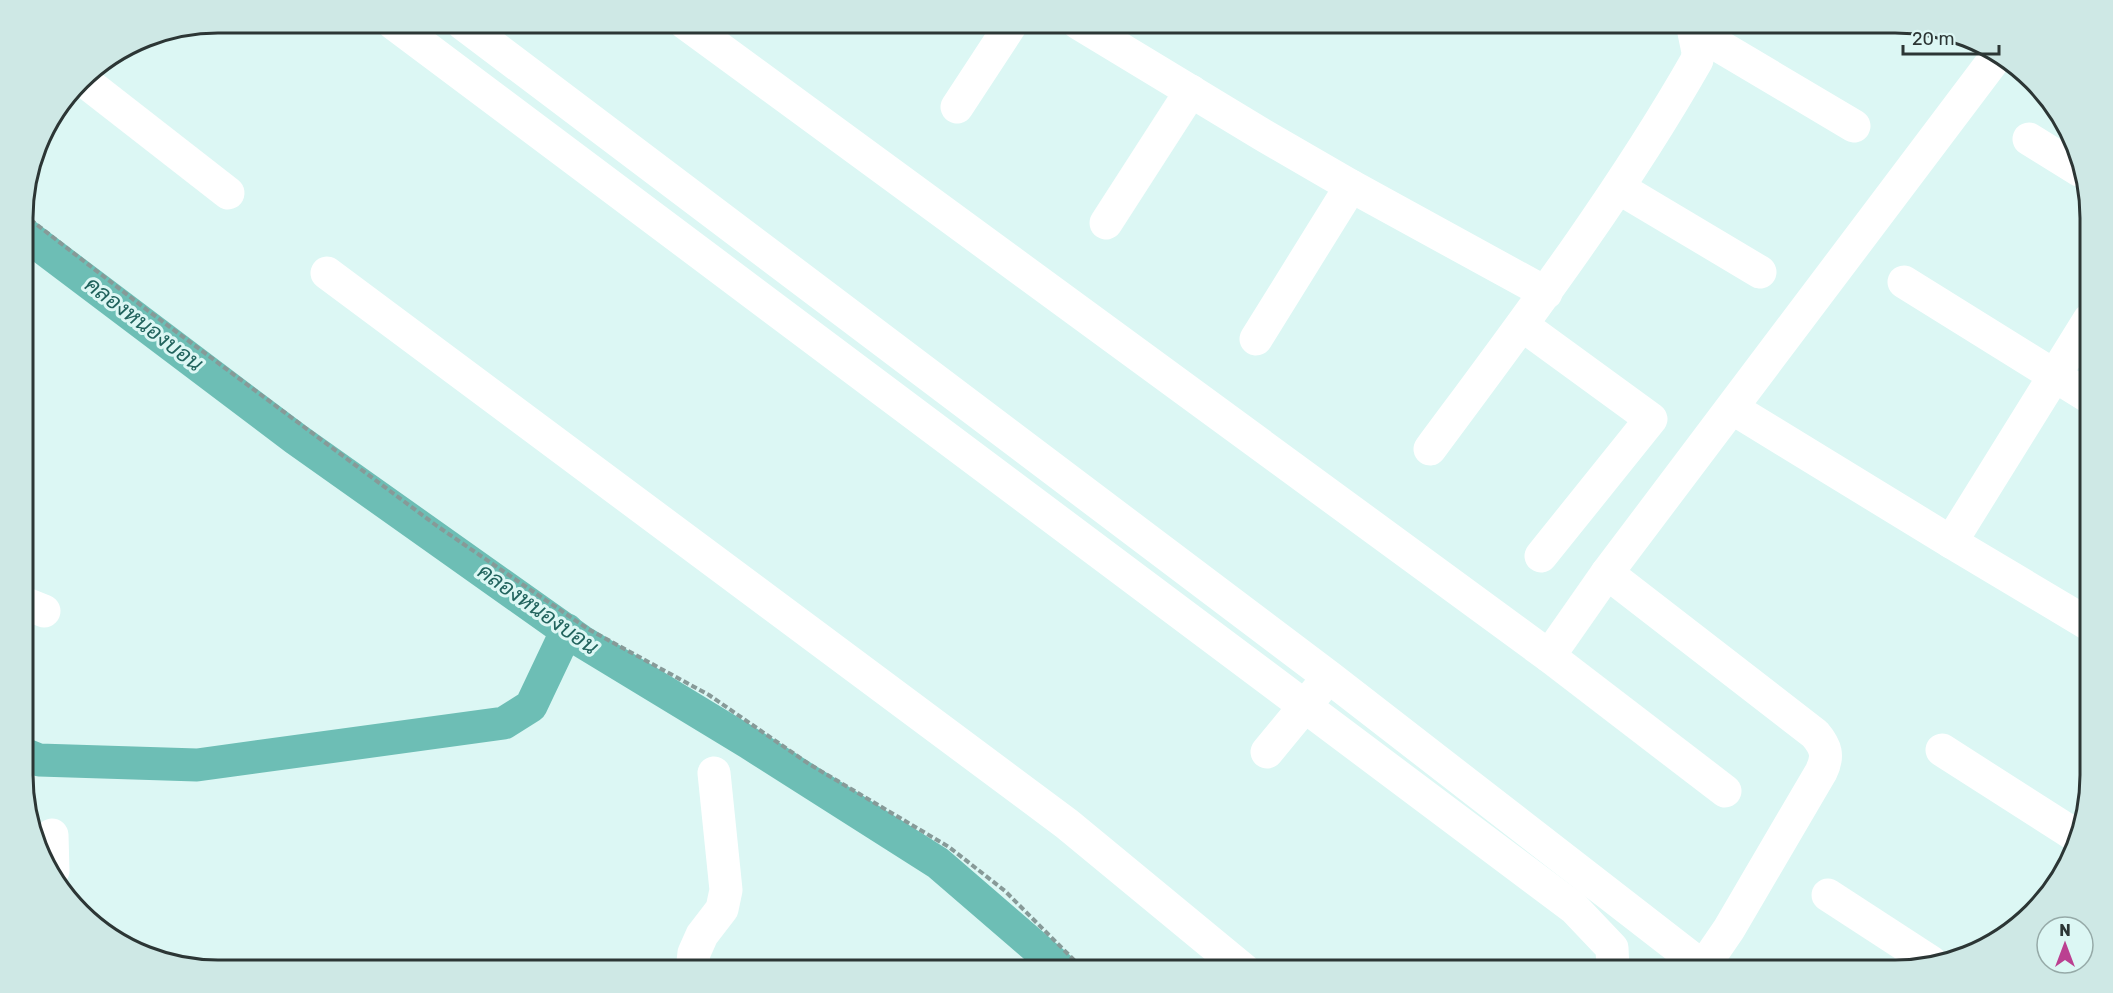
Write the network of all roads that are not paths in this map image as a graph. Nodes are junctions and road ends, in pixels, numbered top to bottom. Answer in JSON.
{"nodes":[{"id":1,"x":408,"y":33,"type":"edge"},
{"id":2,"x":477,"y":33,"type":"edge"},
{"id":3,"x":700,"y":33,"type":"edge"},
{"id":4,"x":1005,"y":33,"type":"edge"},
{"id":5,"x":1096,"y":33,"type":"edge"},
{"id":6,"x":1694,"y":33,"type":"edge"},
{"id":7,"x":1703,"y":33,"type":"edge"},
{"id":8,"x":1993,"y":62,"type":"edge"},
{"id":9,"x":89,"y":85,"type":"edge"},
{"id":10,"x":1191,"y":91,"type":"junction"},
{"id":11,"x":957,"y":106,"type":"dead end"},
{"id":12,"x":1854,"y":126,"type":"dead end"},
{"id":13,"x":2029,"y":139,"type":"dead end"},
{"id":14,"x":2073,"y":166,"type":"edge"},
{"id":15,"x":1351,"y":186,"type":"junction"},
{"id":16,"x":1619,"y":188,"type":"junction"},
{"id":17,"x":228,"y":192,"type":"dead end"},
{"id":18,"x":1106,"y":223,"type":"dead end"},
{"id":19,"x":1760,"y":272,"type":"dead end"},
{"id":20,"x":327,"y":273,"type":"dead end"},
{"id":21,"x":1904,"y":282,"type":"dead end"},
{"id":22,"x":1546,"y":293,"type":"junction"},
{"id":23,"x":1522,"y":326,"type":"junction"},
{"id":24,"x":2080,"y":334,"type":"edge"},
{"id":25,"x":1256,"y":339,"type":"dead end"},
{"id":26,"x":2054,"y":376,"type":"junction"},
{"id":27,"x":2080,"y":391,"type":"edge"},
{"id":28,"x":1732,"y":408,"type":"junction"},
{"id":29,"x":1430,"y":449,"type":"dead end"},
{"id":30,"x":1951,"y":542,"type":"junction"},
{"id":31,"x":1541,"y":556,"type":"dead end"},
{"id":32,"x":1607,"y":573,"type":"junction"},
{"id":33,"x":2080,"y":619,"type":"edge"},
{"id":34,"x":1549,"y":656,"type":"junction"},
{"id":35,"x":1329,"y":677,"type":"junction"},
{"id":36,"x":1305,"y":706,"type":"junction"},
{"id":37,"x":1942,"y":750,"type":"dead end"},
{"id":38,"x":1267,"y":752,"type":"dead end"},
{"id":39,"x":714,"y":773,"type":"dead end"},
{"id":40,"x":1725,"y":791,"type":"dead end"},
{"id":41,"x":2070,"y":832,"type":"edge"},
{"id":42,"x":52,"y":835,"type":"dead end"},
{"id":43,"x":53,"y":857,"type":"edge"},
{"id":44,"x":1828,"y":895,"type":"dead end"},
{"id":45,"x":1924,"y":957,"type":"edge"},
{"id":46,"x":693,"y":960,"type":"edge"},
{"id":47,"x":1232,"y":960,"type":"edge"},
{"id":48,"x":1613,"y":960,"type":"edge"},
{"id":49,"x":1693,"y":960,"type":"edge"},
{"id":50,"x":1710,"y":960,"type":"edge"}],
"edges":[{"from":1,"to":36,"type":"street"},
{"from":2,"to":35,"type":"street"},
{"from":3,"to":34,"type":"street"},
{"from":4,"to":11,"type":"street"},
{"from":5,"to":10,"type":"street"},
{"from":6,"to":16,"type":"street"},
{"from":7,"to":12,"type":"street"},
{"from":8,"to":28,"type":"street"},
{"from":9,"to":17,"type":"street"},
{"from":10,"to":15,"type":"street"},
{"from":10,"to":18,"type":"street"},
{"from":13,"to":14,"type":"street"},
{"from":15,"to":22,"type":"street"},
{"from":15,"to":25,"type":"street"},
{"from":16,"to":19,"type":"street"},
{"from":16,"to":22,"type":"street"},
{"from":20,"to":47,"type":"street"},
{"from":21,"to":26,"type":"street"},
{"from":22,"to":23,"type":"street"},
{"from":23,"to":29,"type":"street"},
{"from":23,"to":31,"type":"street"},
{"from":24,"to":26,"type":"street"},
{"from":26,"to":27,"type":"street"},
{"from":26,"to":30,"type":"street"},
{"from":28,"to":30,"type":"street"},
{"from":28,"to":32,"type":"street"},
{"from":30,"to":33,"type":"street"},
{"from":32,"to":34,"type":"street"},
{"from":32,"to":50,"type":"street"},
{"from":34,"to":40,"type":"street"},
{"from":35,"to":36,"type":"street"},
{"from":35,"to":49,"type":"street"},
{"from":36,"to":38,"type":"street"},
{"from":36,"to":48,"type":"street"},
{"from":37,"to":41,"type":"street"},
{"from":39,"to":46,"type":"street"},
{"from":42,"to":43,"type":"street"},
{"from":44,"to":45,"type":"street"}]}
